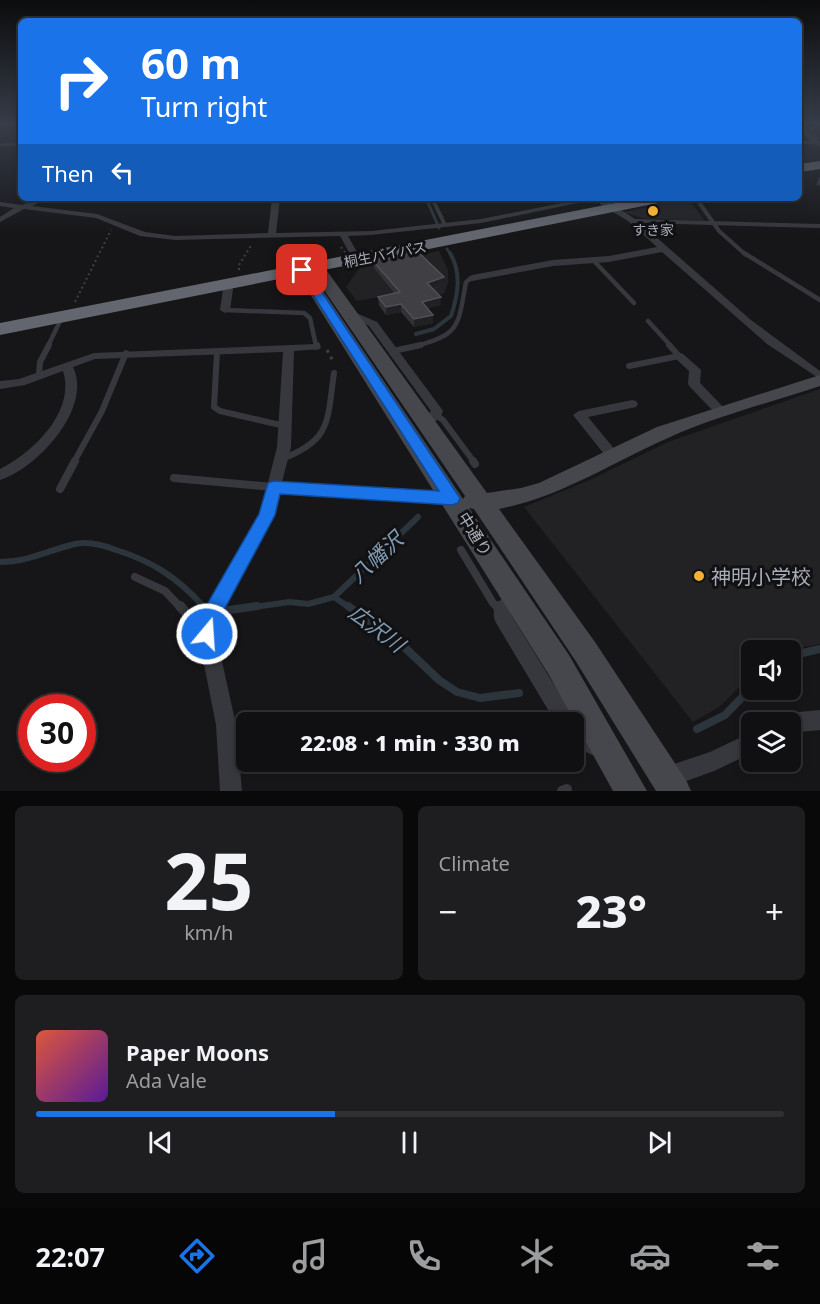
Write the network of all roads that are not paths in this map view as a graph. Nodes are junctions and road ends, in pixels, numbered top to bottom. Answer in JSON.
{"nodes":[{"id":1,"x":820,"y":165,"type":"edge"},
{"id":2,"x":802,"y":168,"type":"edge"},
{"id":3,"x":820,"y":170,"type":"edge"},
{"id":4,"x":802,"y":172,"type":"edge"},
{"id":5,"x":37,"y":201,"type":"edge"},
{"id":6,"x":276,"y":201,"type":"edge"},
{"id":7,"x":433,"y":201,"type":"edge"},
{"id":8,"x":617,"y":201,"type":"edge"},
{"id":9,"x":698,"y":201,"type":"edge"},
{"id":10,"x":602,"y":202,"type":"edge"},
{"id":11,"x":0,"y":204,"type":"edge"},
{"id":12,"x":23,"y":206,"type":"junction"},
{"id":13,"x":0,"y":220,"type":"edge"},
{"id":14,"x":634,"y":221,"type":"junction"},
{"id":15,"x":711,"y":223,"type":"junction"},
{"id":16,"x":441,"y":225,"type":"junction"},
{"id":17,"x":820,"y":226,"type":"edge"},
{"id":18,"x":343,"y":235,"type":"junction"},
{"id":19,"x":272,"y":236,"type":"junction"},
{"id":20,"x":663,"y":249,"type":"junction"},
{"id":21,"x":350,"y":255,"type":"junction"},
{"id":22,"x":594,"y":261,"type":"junction"},
{"id":23,"x":308,"y":266,"type":"junction"},
{"id":24,"x":472,"y":278,"type":"joint"},
{"id":25,"x":226,"y":285,"type":"junction"},
{"id":26,"x":820,"y":300,"type":"edge"},
{"id":27,"x":634,"y":303,"type":"dead end"},
{"id":28,"x":225,"y":310,"type":"joint"},
{"id":29,"x":347,"y":312,"type":"junction"},
{"id":30,"x":63,"y":317,"type":"junction"},
{"id":31,"x":0,"y":320,"type":"edge"},
{"id":32,"x":648,"y":321,"type":"dead end"},
{"id":33,"x":0,"y":329,"type":"edge"},
{"id":34,"x":316,"y":347,"type":"joint"},
{"id":35,"x":289,"y":349,"type":"junction"},
{"id":36,"x":393,"y":351,"type":"junction"},
{"id":37,"x":218,"y":352,"type":"junction"},
{"id":38,"x":126,"y":353,"type":"junction"},
{"id":39,"x":679,"y":356,"type":"junction"},
{"id":40,"x":66,"y":365,"type":"junction"},
{"id":41,"x":629,"y":366,"type":"dead end"},
{"id":42,"x":334,"y":373,"type":"dead end"},
{"id":43,"x":39,"y":375,"type":"junction"},
{"id":44,"x":820,"y":378,"type":"edge"},
{"id":45,"x":0,"y":385,"type":"edge"},
{"id":46,"x":632,"y":404,"type":"dead end"},
{"id":47,"x":722,"y":413,"type":"junction"},
{"id":48,"x":430,"y":418,"type":"junction"},
{"id":49,"x":285,"y":426,"type":"junction"},
{"id":50,"x":613,"y":456,"type":"junction"},
{"id":51,"x":282,"y":459,"type":"junction"},
{"id":52,"x":475,"y":464,"type":"dead end"},
{"id":53,"x":0,"y":475,"type":"edge"},
{"id":54,"x":174,"y":478,"type":"dead end"},
{"id":55,"x":273,"y":487,"type":"junction"},
{"id":56,"x":60,"y":489,"type":"dead end"},
{"id":57,"x":452,"y":498,"type":"junction"},
{"id":58,"x":481,"y":502,"type":"junction"},
{"id":59,"x":460,"y":550,"type":"dead end"},
{"id":60,"x":135,"y":577,"type":"dead end"},
{"id":61,"x":509,"y":605,"type":"junction"},
{"id":62,"x":207,"y":634,"type":"junction"},
{"id":63,"x":560,"y":712,"type":"edge"},
{"id":64,"x":820,"y":720,"type":"edge"},
{"id":65,"x":801,"y":722,"type":"edge"},
{"id":66,"x":227,"y":736,"type":"junction"},
{"id":67,"x":236,"y":736,"type":"edge"},
{"id":68,"x":584,"y":737,"type":"edge"},
{"id":69,"x":741,"y":748,"type":"edge"},
{"id":70,"x":613,"y":759,"type":"junction"},
{"id":71,"x":671,"y":784,"type":"edge"},
{"id":72,"x":231,"y":791,"type":"edge"},
{"id":73,"x":631,"y":791,"type":"edge"}],
"edges":[{"from":1,"to":2,"type":"highway"},
{"from":3,"to":4,"type":"highway"},
{"from":5,"to":12,"type":"street"},
{"from":6,"to":19,"type":"street"},
{"from":7,"to":16,"type":"lane"},
{"from":8,"to":10,"type":"highway","name":"桐生バイパス"},
{"from":9,"to":15,"type":"lane"},
{"from":10,"to":14,"type":"street"},
{"from":10,"to":16,"type":"street"},
{"from":10,"to":21,"type":"highway","name":"桐生バイパス"},
{"from":10,"to":23,"type":"highway","name":"桐生バイパス"},
{"from":11,"to":12,"type":"street"},
{"from":12,"to":13,"type":"street"},
{"from":12,"to":19,"type":"street"},
{"from":14,"to":15,"type":"street"},
{"from":14,"to":20,"type":"street"},
{"from":15,"to":17,"type":"street"},
{"from":15,"to":26,"type":"lane"},
{"from":16,"to":18,"type":"street"},
{"from":18,"to":19,"type":"street"},
{"from":18,"to":21,"type":"street"},
{"from":20,"to":22,"type":"street"},
{"from":20,"to":44,"type":"street"},
{"from":21,"to":23,"type":"highway","name":"桐生バイパス"},
{"from":22,"to":24,"type":"street"},
{"from":22,"to":27,"type":"lane"},
{"from":23,"to":25,"type":"highway","name":"桐生バイパス"},
{"from":23,"to":29,"type":"street","name":"中通り"},
{"from":23,"to":31,"type":"highway","name":"桐生バイパス"},
{"from":23,"to":57,"type":"street","name":"中通り"},
{"from":24,"to":36,"type":"lane"},
{"from":25,"to":28,"type":"street"},
{"from":25,"to":30,"type":"highway","name":"桐生バイパス"},
{"from":28,"to":34,"type":"lane"},
{"from":29,"to":36,"type":"street"},
{"from":29,"to":48,"type":"street","name":"中通り"},
{"from":30,"to":33,"type":"highway","name":"桐生バイパス"},
{"from":30,"to":43,"type":"lane"},
{"from":32,"to":39,"type":"lane"},
{"from":34,"to":35,"type":"street"},
{"from":35,"to":37,"type":"street"},
{"from":35,"to":49,"type":"street"},
{"from":36,"to":48,"type":"street"},
{"from":37,"to":38,"type":"street"},
{"from":37,"to":49,"type":"lane"},
{"from":38,"to":40,"type":"street"},
{"from":38,"to":56,"type":"lane"},
{"from":39,"to":41,"type":"lane"},
{"from":39,"to":47,"type":"street"},
{"from":40,"to":43,"type":"street"},
{"from":40,"to":53,"type":"street"},
{"from":42,"to":51,"type":"lane"},
{"from":43,"to":45,"type":"street"},
{"from":44,"to":47,"type":"street"},
{"from":46,"to":50,"type":"street"},
{"from":47,"to":50,"type":"street"},
{"from":48,"to":52,"type":"lane"},
{"from":48,"to":58,"type":"street","name":"中通り"},
{"from":49,"to":51,"type":"street"},
{"from":50,"to":58,"type":"street"},
{"from":51,"to":55,"type":"street"},
{"from":54,"to":55,"type":"lane"},
{"from":55,"to":57,"type":"street"},
{"from":55,"to":62,"type":"street"},
{"from":57,"to":58,"type":"street"},
{"from":57,"to":61,"type":"street","name":"中通り"},
{"from":58,"to":71,"type":"street","name":"中通り"},
{"from":59,"to":61,"type":"lane"},
{"from":60,"to":62,"type":"lane"},
{"from":61,"to":63,"type":"street"},
{"from":61,"to":70,"type":"street","name":"中通り"},
{"from":62,"to":66,"type":"street"},
{"from":64,"to":65,"type":"street"},
{"from":66,"to":67,"type":"lane"},
{"from":66,"to":72,"type":"street"},
{"from":68,"to":70,"type":"street"},
{"from":69,"to":71,"type":"street"},
{"from":70,"to":73,"type":"street","name":"中通り"}]}
